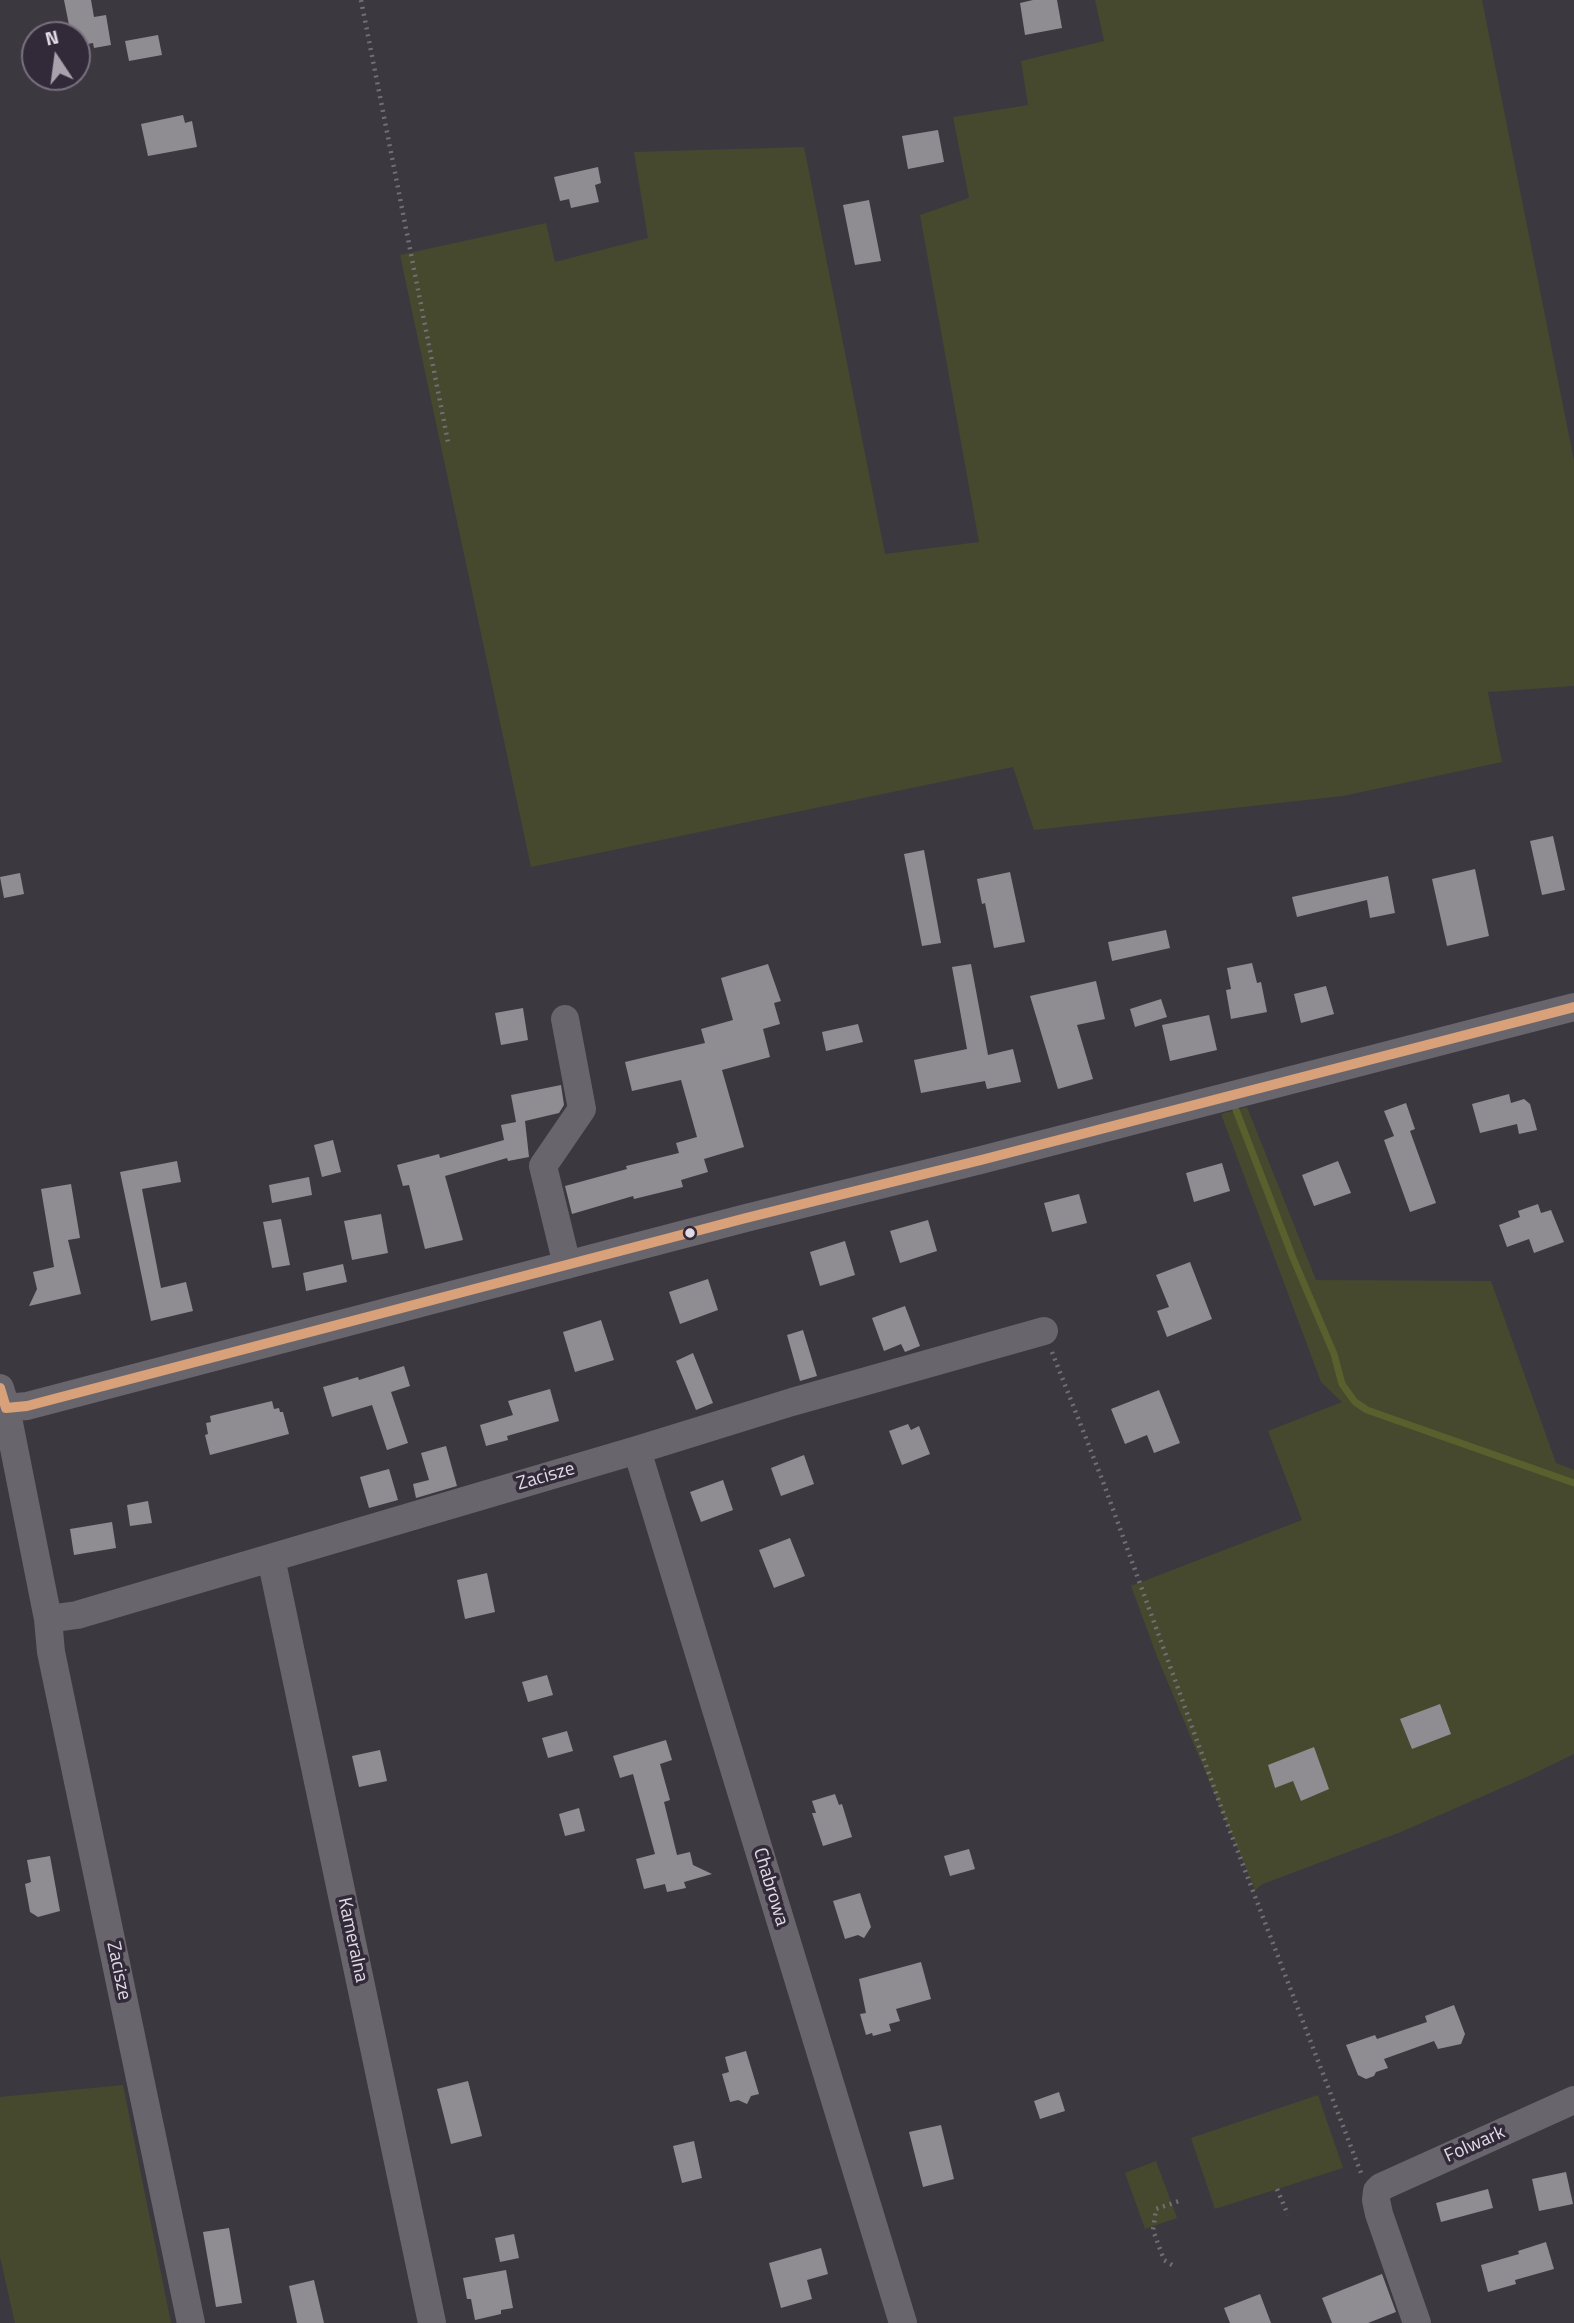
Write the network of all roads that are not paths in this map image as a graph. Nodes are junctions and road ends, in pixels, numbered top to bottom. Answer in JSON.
{"nodes":[{"id":1,"x":1574,"y":1007,"type":"edge"},
{"id":2,"x":565,"y":1019,"type":"dead end"},
{"id":3,"x":567,"y":1265,"type":"junction"},
{"id":4,"x":1044,"y":1331,"type":"road end"},
{"id":5,"x":3,"y":1398,"type":"edge"},
{"id":6,"x":637,"y":1450,"type":"junction"},
{"id":7,"x":271,"y":1558,"type":"junction"},
{"id":8,"x":48,"y":1619,"type":"junction"},
{"id":9,"x":1574,"y":2100,"type":"edge"},
{"id":10,"x":191,"y":2323,"type":"edge"},
{"id":11,"x":432,"y":2323,"type":"edge"},
{"id":12,"x":903,"y":2323,"type":"edge"},
{"id":13,"x":1417,"y":2323,"type":"edge"}],
"edges":[{"from":1,"to":3,"type":"street"},
{"from":2,"to":3,"type":"street"},
{"from":3,"to":5,"type":"street"},
{"from":4,"to":6,"type":"street","name":"Zacisze"},
{"from":5,"to":8,"type":"street","name":"Zacisze"},
{"from":6,"to":7,"type":"street","name":"Zacisze"},
{"from":6,"to":12,"type":"street","name":"Chabrowa"},
{"from":7,"to":8,"type":"street","name":"Zacisze"},
{"from":7,"to":11,"type":"street","name":"Kameralna"},
{"from":8,"to":10,"type":"street","name":"Zacisze"},
{"from":9,"to":13,"type":"street","name":"Folwark"}]}
